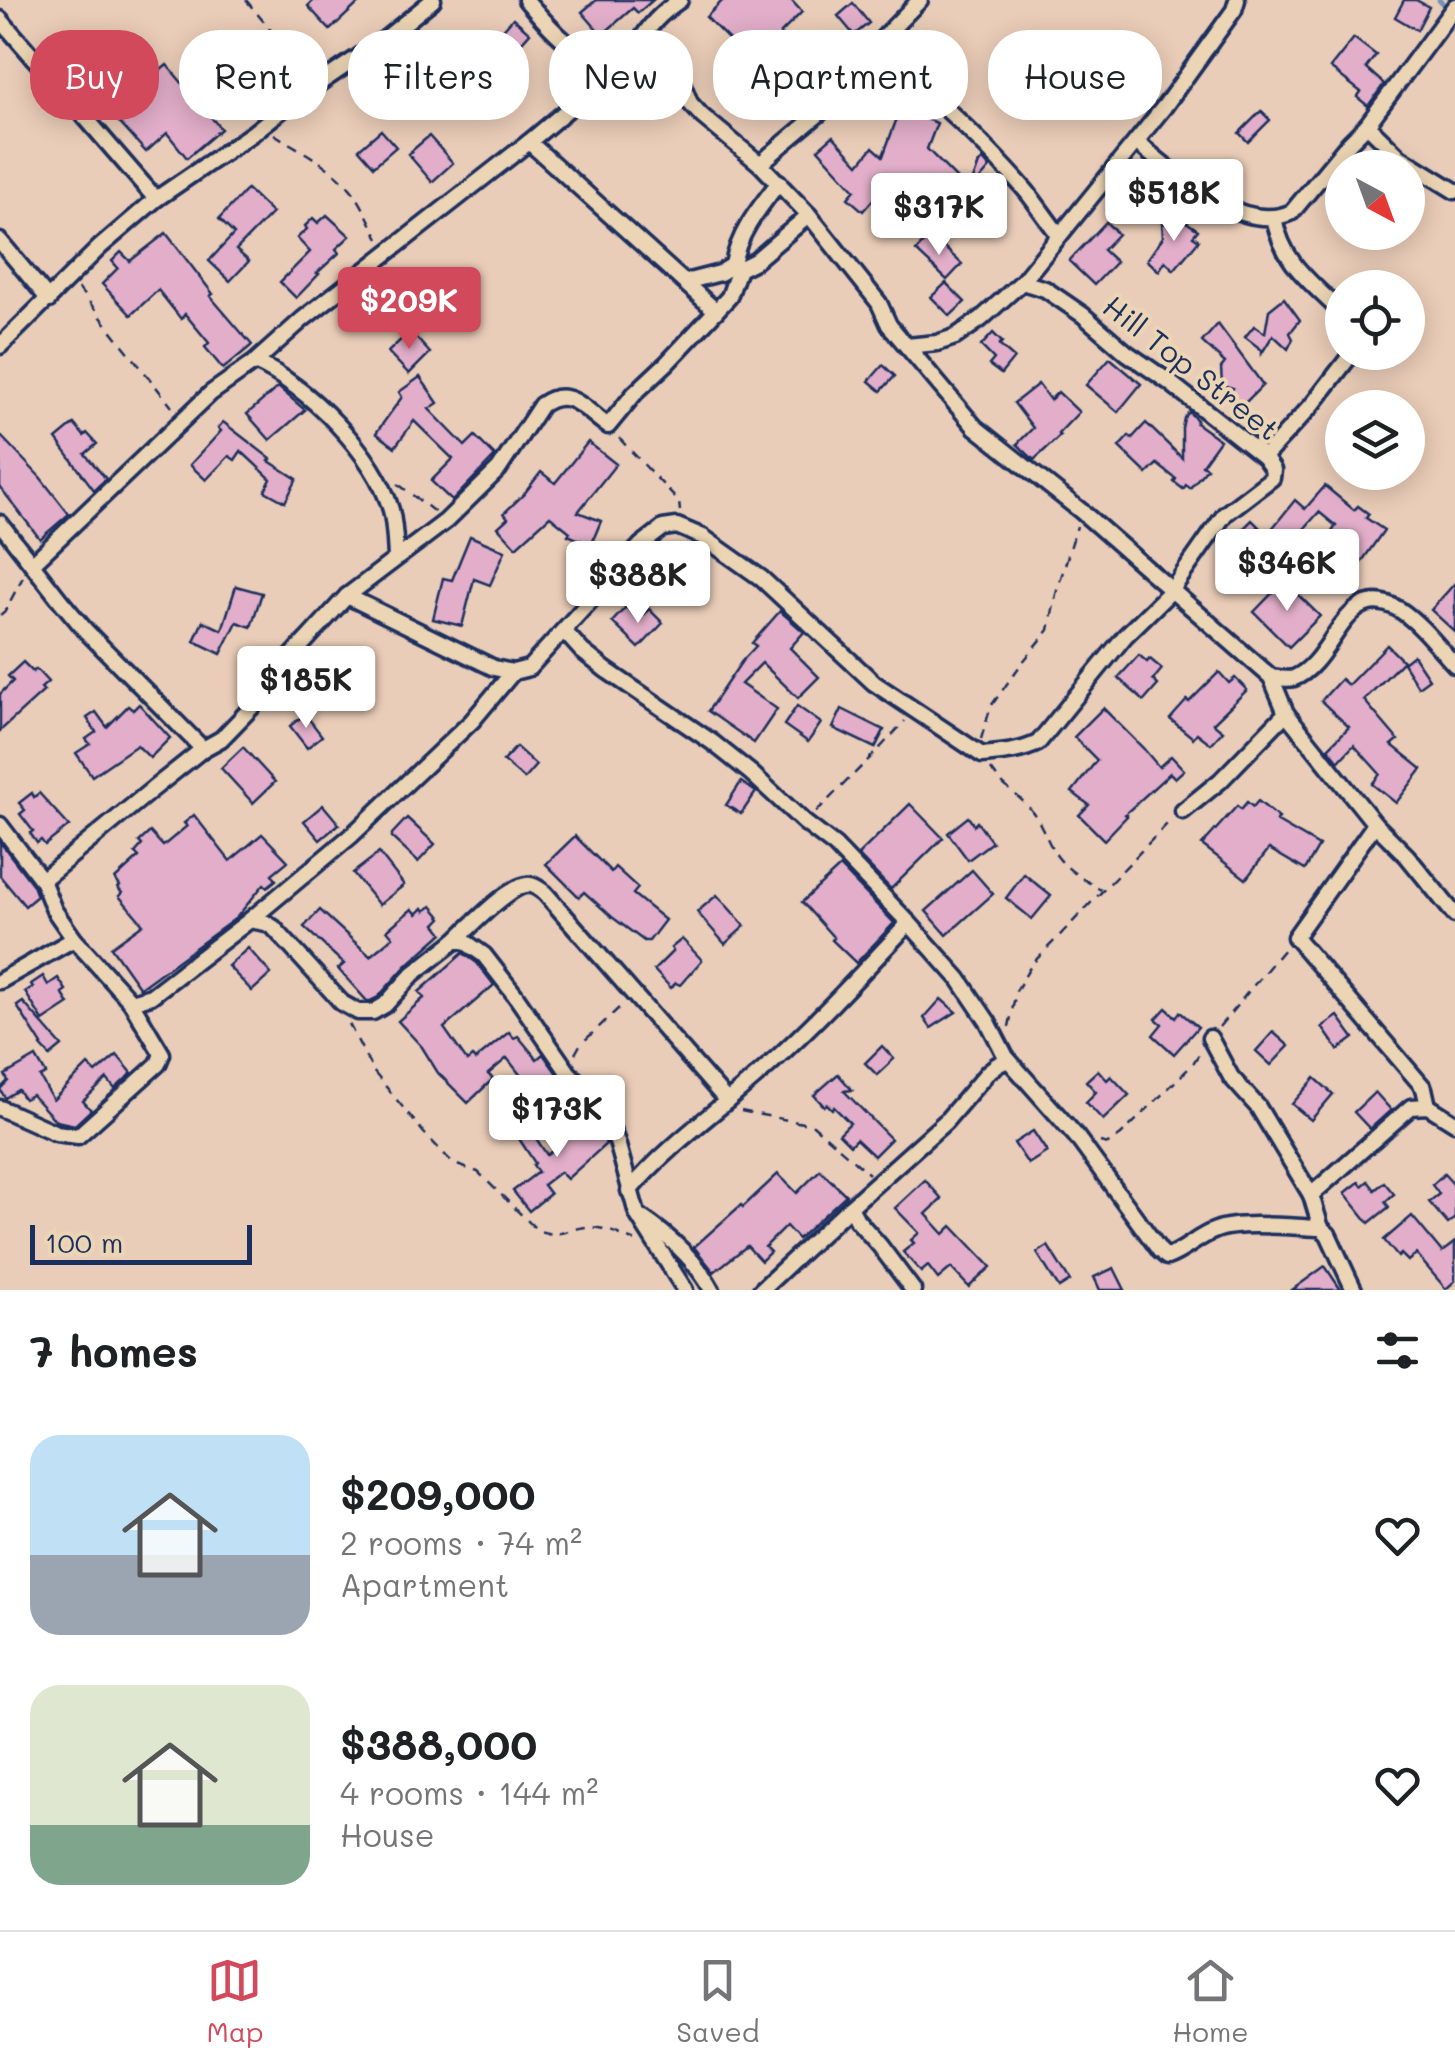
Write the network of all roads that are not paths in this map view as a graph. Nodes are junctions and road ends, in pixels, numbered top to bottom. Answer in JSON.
{"nodes":[{"id":1,"x":433,"y":0,"type":"edge"},
{"id":2,"x":526,"y":0,"type":"edge"},
{"id":3,"x":680,"y":0,"type":"edge"},
{"id":4,"x":920,"y":0,"type":"edge"},
{"id":5,"x":1237,"y":0,"type":"edge"},
{"id":6,"x":1455,"y":6,"type":"edge"},
{"id":7,"x":0,"y":19,"type":"edge"},
{"id":8,"x":555,"y":30,"type":"edge"},
{"id":9,"x":645,"y":30,"type":"edge"},
{"id":10,"x":891,"y":30,"type":"edge"},
{"id":11,"x":693,"y":105,"type":"edge"},
{"id":12,"x":555,"y":120,"type":"edge"},
{"id":13,"x":811,"y":120,"type":"edge"},
{"id":14,"x":957,"y":120,"type":"edge"},
{"id":15,"x":1367,"y":125,"type":"junction"},
{"id":16,"x":528,"y":142,"type":"junction"},
{"id":17,"x":1136,"y":142,"type":"junction"},
{"id":18,"x":760,"y":164,"type":"junction"},
{"id":19,"x":779,"y":182,"type":"junction"},
{"id":20,"x":1455,"y":192,"type":"edge"},
{"id":21,"x":156,"y":200,"type":"junction"},
{"id":22,"x":809,"y":215,"type":"junction"},
{"id":23,"x":1274,"y":218,"type":"junction"},
{"id":24,"x":1060,"y":235,"type":"junction"},
{"id":25,"x":0,"y":241,"type":"edge"},
{"id":26,"x":736,"y":267,"type":"junction"},
{"id":27,"x":685,"y":282,"type":"junction"},
{"id":28,"x":1022,"y":282,"type":"junction"},
{"id":29,"x":1325,"y":296,"type":"edge"},
{"id":30,"x":48,"y":300,"type":"junction"},
{"id":31,"x":716,"y":311,"type":"junction"},
{"id":32,"x":937,"y":343,"type":"junction"},
{"id":33,"x":0,"y":346,"type":"edge"},
{"id":34,"x":907,"y":346,"type":"junction"},
{"id":35,"x":254,"y":362,"type":"junction"},
{"id":36,"x":922,"y":364,"type":"junction"},
{"id":37,"x":1339,"y":370,"type":"edge"},
{"id":38,"x":1269,"y":463,"type":"junction"},
{"id":39,"x":0,"y":523,"type":"edge"},
{"id":40,"x":396,"y":558,"type":"junction"},
{"id":41,"x":32,"y":564,"type":"junction"},
{"id":42,"x":1171,"y":590,"type":"junction"},
{"id":43,"x":347,"y":596,"type":"junction"},
{"id":44,"x":564,"y":631,"type":"junction"},
{"id":45,"x":1455,"y":666,"type":"edge"},
{"id":46,"x":513,"y":672,"type":"junction"},
{"id":47,"x":1271,"y":677,"type":"junction"},
{"id":48,"x":1286,"y":713,"type":"junction"},
{"id":49,"x":203,"y":749,"type":"junction"},
{"id":50,"x":1183,"y":811,"type":"road end"},
{"id":51,"x":1375,"y":824,"type":"junction"},
{"id":52,"x":0,"y":825,"type":"edge"},
{"id":53,"x":42,"y":880,"type":"junction"},
{"id":54,"x":1455,"y":915,"type":"edge"},
{"id":55,"x":250,"y":920,"type":"junction"},
{"id":56,"x":909,"y":922,"type":"junction"},
{"id":57,"x":74,"y":939,"type":"junction"},
{"id":58,"x":455,"y":940,"type":"junction"},
{"id":59,"x":0,"y":981,"type":"edge"},
{"id":60,"x":131,"y":1002,"type":"junction"},
{"id":61,"x":1210,"y":1038,"type":"road end"},
{"id":62,"x":1008,"y":1060,"type":"junction"},
{"id":63,"x":724,"y":1104,"type":"junction"},
{"id":64,"x":1428,"y":1106,"type":"junction"},
{"id":65,"x":0,"y":1108,"type":"edge"},
{"id":66,"x":1455,"y":1122,"type":"edge"},
{"id":67,"x":630,"y":1191,"type":"junction"},
{"id":68,"x":1311,"y":1195,"type":"junction"},
{"id":69,"x":850,"y":1206,"type":"junction"},
{"id":70,"x":637,"y":1214,"type":"junction"},
{"id":71,"x":1321,"y":1228,"type":"junction"},
{"id":72,"x":685,"y":1290,"type":"edge"},
{"id":73,"x":712,"y":1290,"type":"edge"},
{"id":74,"x":761,"y":1290,"type":"edge"},
{"id":75,"x":912,"y":1290,"type":"edge"},
{"id":76,"x":1354,"y":1290,"type":"edge"}],
"edges":[{"from":1,"to":21,"type":"street"},
{"from":2,"to":8,"type":"street"},
{"from":3,"to":9,"type":"street"},
{"from":4,"to":10,"type":"street"},
{"from":5,"to":17,"type":"street"},
{"from":6,"to":15,"type":"street"},
{"from":7,"to":21,"type":"street"},
{"from":11,"to":18,"type":"street"},
{"from":12,"to":16,"type":"street"},
{"from":13,"to":18,"type":"street"},
{"from":14,"to":24,"type":"street"},
{"from":15,"to":20,"type":"street"},
{"from":15,"to":23,"type":"street"},
{"from":16,"to":27,"type":"street"},
{"from":16,"to":35,"type":"street"},
{"from":17,"to":23,"type":"street"},
{"from":17,"to":24,"type":"street"},
{"from":18,"to":19,"type":"street"},
{"from":19,"to":22,"type":"street"},
{"from":19,"to":26,"type":"street"},
{"from":21,"to":30,"type":"street"},
{"from":22,"to":26,"type":"street"},
{"from":22,"to":34,"type":"street"},
{"from":23,"to":29,"type":"street"},
{"from":24,"to":28,"type":"street"},
{"from":25,"to":30,"type":"street"},
{"from":26,"to":27,"type":"street"},
{"from":26,"to":31,"type":"street"},
{"from":27,"to":31,"type":"street"},
{"from":28,"to":32,"type":"street"},
{"from":28,"to":38,"type":"street","name":"Hill Top Street"},
{"from":30,"to":33,"type":"street"},
{"from":31,"to":40,"type":"street"},
{"from":32,"to":34,"type":"street"},
{"from":32,"to":36,"type":"street"},
{"from":34,"to":36,"type":"street"},
{"from":35,"to":40,"type":"street"},
{"from":35,"to":41,"type":"street"},
{"from":36,"to":42,"type":"street"},
{"from":37,"to":38,"type":"street"},
{"from":38,"to":42,"type":"street"},
{"from":39,"to":41,"type":"street"},
{"from":40,"to":43,"type":"street"},
{"from":41,"to":49,"type":"street"},
{"from":42,"to":44,"type":"street"},
{"from":42,"to":47,"type":"street"},
{"from":43,"to":46,"type":"street"},
{"from":43,"to":49,"type":"street"},
{"from":44,"to":46,"type":"street"},
{"from":44,"to":56,"type":"street"},
{"from":45,"to":47,"type":"street"},
{"from":46,"to":55,"type":"street"},
{"from":47,"to":48,"type":"street"},
{"from":48,"to":50,"type":"street"},
{"from":48,"to":51,"type":"street"},
{"from":49,"to":53,"type":"street"},
{"from":51,"to":54,"type":"street"},
{"from":51,"to":64,"type":"street"},
{"from":52,"to":53,"type":"street"},
{"from":53,"to":57,"type":"street"},
{"from":55,"to":58,"type":"street"},
{"from":55,"to":60,"type":"street"},
{"from":56,"to":62,"type":"street"},
{"from":56,"to":63,"type":"street"},
{"from":57,"to":59,"type":"street"},
{"from":57,"to":60,"type":"street"},
{"from":58,"to":63,"type":"street"},
{"from":58,"to":67,"type":"street"},
{"from":60,"to":65,"type":"street"},
{"from":61,"to":68,"type":"street"},
{"from":62,"to":69,"type":"street"},
{"from":62,"to":71,"type":"street"},
{"from":63,"to":67,"type":"street"},
{"from":64,"to":66,"type":"street"},
{"from":64,"to":68,"type":"street"},
{"from":67,"to":70,"type":"street"},
{"from":68,"to":71,"type":"street"},
{"from":69,"to":74,"type":"street"},
{"from":69,"to":75,"type":"street"},
{"from":70,"to":72,"type":"street"},
{"from":70,"to":73,"type":"street"},
{"from":71,"to":76,"type":"street"}]}
